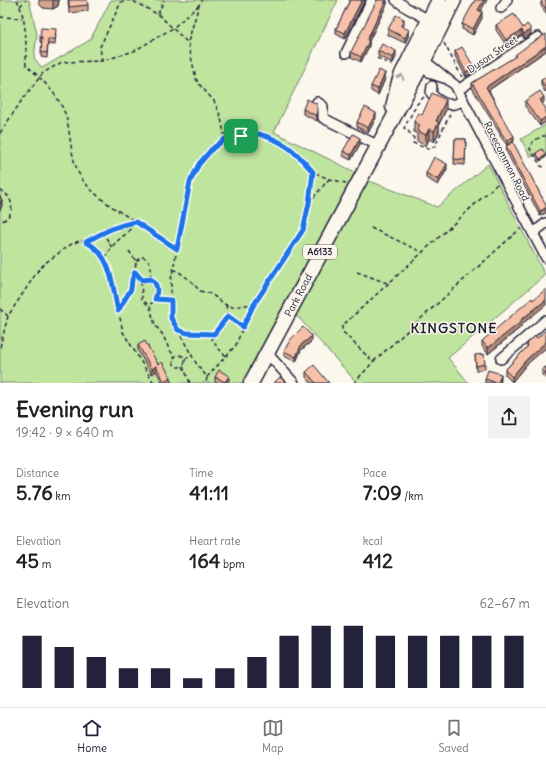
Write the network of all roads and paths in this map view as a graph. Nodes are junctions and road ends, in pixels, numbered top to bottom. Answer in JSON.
{"nodes":[{"id":1,"x":17,"y":0,"type":"edge"},
{"id":2,"x":26,"y":0,"type":"edge"},
{"id":3,"x":164,"y":0,"type":"edge"},
{"id":4,"x":202,"y":0,"type":"edge"},
{"id":5,"x":372,"y":0,"type":"edge"},
{"id":6,"x":396,"y":0,"type":"edge"},
{"id":7,"x":440,"y":0,"type":"edge"},
{"id":8,"x":454,"y":0,"type":"edge"},
{"id":9,"x":507,"y":0,"type":"edge"},
{"id":10,"x":199,"y":5,"type":"junction"},
{"id":11,"x":20,"y":6,"type":"junction"},
{"id":12,"x":502,"y":8,"type":"dead end"},
{"id":13,"x":158,"y":14,"type":"junction"},
{"id":14,"x":0,"y":17,"type":"edge"},
{"id":15,"x":23,"y":18,"type":"junction"},
{"id":16,"x":433,"y":25,"type":"junction"},
{"id":17,"x":173,"y":28,"type":"junction"},
{"id":18,"x":538,"y":37,"type":"edge"},
{"id":19,"x":188,"y":42,"type":"junction"},
{"id":20,"x":346,"y":54,"type":"dead end"},
{"id":21,"x":378,"y":58,"type":"dead end"},
{"id":22,"x":417,"y":60,"type":"junction"},
{"id":23,"x":102,"y":61,"type":"junction"},
{"id":24,"x":402,"y":74,"type":"junction"},
{"id":25,"x":40,"y":77,"type":"junction"},
{"id":26,"x":462,"y":87,"type":"junction"},
{"id":27,"x":432,"y":90,"type":"joint"},
{"id":28,"x":463,"y":100,"type":"junction"},
{"id":29,"x":317,"y":102,"type":"edge"},
{"id":30,"x":454,"y":105,"type":"junction"},
{"id":31,"x":390,"y":122,"type":"junction"},
{"id":32,"x":0,"y":133,"type":"edge"},
{"id":33,"x":546,"y":136,"type":"edge"},
{"id":34,"x":225,"y":139,"type":"junction"},
{"id":35,"x":377,"y":146,"type":"junction"},
{"id":36,"x":546,"y":168,"type":"edge"},
{"id":37,"x":313,"y":172,"type":"junction"},
{"id":38,"x":329,"y":178,"type":"junction"},
{"id":39,"x":504,"y":178,"type":"junction"},
{"id":40,"x":356,"y":186,"type":"junction"},
{"id":41,"x":0,"y":190,"type":"edge"},
{"id":42,"x":309,"y":203,"type":"junction"},
{"id":43,"x":0,"y":222,"type":"edge"},
{"id":44,"x":136,"y":222,"type":"junction"},
{"id":45,"x":546,"y":222,"type":"edge"},
{"id":46,"x":527,"y":223,"type":"junction"},
{"id":47,"x":372,"y":228,"type":"dead end"},
{"id":48,"x":101,"y":233,"type":"junction"},
{"id":49,"x":533,"y":233,"type":"junction"},
{"id":50,"x":86,"y":242,"type":"junction"},
{"id":51,"x":112,"y":248,"type":"junction"},
{"id":52,"x":177,"y":249,"type":"junction"},
{"id":53,"x":129,"y":251,"type":"dead end"},
{"id":54,"x":422,"y":252,"type":"junction"},
{"id":55,"x":104,"y":258,"type":"junction"},
{"id":56,"x":546,"y":258,"type":"edge"},
{"id":57,"x":136,"y":261,"type":"junction"},
{"id":58,"x":173,"y":269,"type":"junction"},
{"id":59,"x":135,"y":272,"type":"junction"},
{"id":60,"x":357,"y":272,"type":"dead end"},
{"id":61,"x":151,"y":279,"type":"junction"},
{"id":62,"x":142,"y":280,"type":"junction"},
{"id":63,"x":387,"y":283,"type":"junction"},
{"id":64,"x":155,"y":299,"type":"junction"},
{"id":65,"x":171,"y":300,"type":"junction"},
{"id":66,"x":255,"y":304,"type":"junction"},
{"id":67,"x":149,"y":305,"type":"junction"},
{"id":68,"x":226,"y":305,"type":"junction"},
{"id":69,"x":0,"y":309,"type":"edge"},
{"id":70,"x":118,"y":311,"type":"junction"},
{"id":71,"x":8,"y":316,"type":"junction"},
{"id":72,"x":228,"y":316,"type":"junction"},
{"id":73,"x":546,"y":320,"type":"edge"},
{"id":74,"x":243,"y":327,"type":"junction"},
{"id":75,"x":178,"y":330,"type":"junction"},
{"id":76,"x":214,"y":334,"type":"junction"},
{"id":77,"x":0,"y":347,"type":"edge"},
{"id":78,"x":267,"y":353,"type":"junction"},
{"id":79,"x":192,"y":355,"type":"junction"},
{"id":80,"x":226,"y":356,"type":"junction"},
{"id":81,"x":175,"y":357,"type":"junction"},
{"id":82,"x":185,"y":359,"type":"junction"},
{"id":83,"x":501,"y":359,"type":"dead end"},
{"id":84,"x":374,"y":361,"type":"junction"},
{"id":85,"x":183,"y":366,"type":"junction"},
{"id":86,"x":207,"y":377,"type":"junction"},
{"id":87,"x":154,"y":383,"type":"edge"},
{"id":88,"x":190,"y":383,"type":"edge"},
{"id":89,"x":206,"y":383,"type":"edge"},
{"id":90,"x":251,"y":383,"type":"edge"},
{"id":91,"x":294,"y":383,"type":"edge"},
{"id":92,"x":354,"y":383,"type":"edge"}],
"edges":[{"from":1,"to":11,"type":"path"},
{"from":2,"to":11,"type":"path"},
{"from":3,"to":13,"type":"path"},
{"from":4,"to":10,"type":"path"},
{"from":5,"to":20,"type":"street"},
{"from":6,"to":16,"type":"street"},
{"from":7,"to":16,"type":"highway","number":"A6133"},
{"from":8,"to":16,"type":"highway","number":"A6133"},
{"from":9,"to":12,"type":"street"},
{"from":10,"to":17,"type":"path"},
{"from":10,"to":19,"type":"path"},
{"from":11,"to":15,"type":"path"},
{"from":13,"to":17,"type":"path"},
{"from":13,"to":23,"type":"path"},
{"from":14,"to":15,"type":"path"},
{"from":15,"to":25,"type":"path"},
{"from":16,"to":22,"type":"highway","name":"Park Road","number":"A6133"},
{"from":16,"to":26,"type":"path"},
{"from":17,"to":19,"type":"path"},
{"from":17,"to":23,"type":"path"},
{"from":18,"to":26,"type":"street","name":"Dyson Street"},
{"from":19,"to":34,"type":"path"},
{"from":21,"to":24,"type":"path"},
{"from":22,"to":24,"type":"highway","name":"Park Road","number":"A6133"},
{"from":22,"to":26,"type":"street","name":"Racecommon Road"},
{"from":22,"to":31,"type":"highway","name":"Park Road","number":"A6133"},
{"from":23,"to":25,"type":"path"},
{"from":31,"to":24,"type":"highway","name":"Park Road","number":"A6133","one_way":true},
{"from":25,"to":32,"type":"path"},
{"from":25,"to":44,"type":"path"},
{"from":26,"to":28,"type":"street","name":"Racecommon Road"},
{"from":27,"to":30,"type":"street"},
{"from":27,"to":30,"type":"path"},
{"from":28,"to":30,"type":"street"},
{"from":28,"to":39,"type":"street","name":"Racecommon Road"},
{"from":29,"to":35,"type":"street"},
{"from":31,"to":35,"type":"highway","name":"Park Road","number":"A6133"},
{"from":33,"to":36,"type":"path"},
{"from":34,"to":37,"type":"path"},
{"from":34,"to":52,"type":"path"},
{"from":35,"to":40,"type":"highway","name":"Park Road","number":"A6133"},
{"from":37,"to":38,"type":"path"},
{"from":37,"to":42,"type":"path"},
{"from":38,"to":40,"type":"path"},
{"from":38,"to":42,"type":"path"},
{"from":39,"to":46,"type":"street","name":"Racecommon Road"},
{"from":39,"to":54,"type":"path"},
{"from":40,"to":78,"type":"highway","name":"Park Road","number":"A6133"},
{"from":41,"to":43,"type":"path"},
{"from":42,"to":66,"type":"path"},
{"from":44,"to":48,"type":"path"},
{"from":44,"to":51,"type":"path"},
{"from":44,"to":52,"type":"path"},
{"from":45,"to":49,"type":"street"},
{"from":46,"to":49,"type":"street","name":"Racecommon Road"},
{"from":46,"to":84,"type":"path"},
{"from":47,"to":54,"type":"path"},
{"from":48,"to":50,"type":"path"},
{"from":48,"to":51,"type":"path"},
{"from":49,"to":56,"type":"street","name":"Racecommon Road"},
{"from":50,"to":55,"type":"path"},
{"from":50,"to":71,"type":"path"},
{"from":51,"to":55,"type":"path"},
{"from":52,"to":58,"type":"path"},
{"from":53,"to":57,"type":"path"},
{"from":54,"to":63,"type":"path"},
{"from":55,"to":70,"type":"path"},
{"from":57,"to":59,"type":"path"},
{"from":57,"to":61,"type":"path"},
{"from":58,"to":65,"type":"path"},
{"from":58,"to":68,"type":"path"},
{"from":59,"to":62,"type":"path"},
{"from":59,"to":70,"type":"path"},
{"from":60,"to":63,"type":"path"},
{"from":61,"to":62,"type":"path"},
{"from":61,"to":64,"type":"path"},
{"from":62,"to":67,"type":"path"},
{"from":63,"to":84,"type":"path"},
{"from":64,"to":65,"type":"path"},
{"from":64,"to":67,"type":"path"},
{"from":65,"to":75,"type":"path"},
{"from":66,"to":68,"type":"path"},
{"from":66,"to":74,"type":"path"},
{"from":67,"to":81,"type":"path"},
{"from":68,"to":72,"type":"path"},
{"from":69,"to":71,"type":"path"},
{"from":70,"to":87,"type":"path"},
{"from":71,"to":77,"type":"path"},
{"from":72,"to":74,"type":"path"},
{"from":72,"to":76,"type":"path"},
{"from":73,"to":83,"type":"street"},
{"from":74,"to":80,"type":"path"},
{"from":75,"to":76,"type":"path"},
{"from":75,"to":79,"type":"path"},
{"from":76,"to":80,"type":"path"},
{"from":78,"to":90,"type":"highway","name":"Park Road","number":"A6133"},
{"from":78,"to":91,"type":"street"},
{"from":79,"to":82,"type":"path"},
{"from":79,"to":86,"type":"path"},
{"from":80,"to":86,"type":"path"},
{"from":81,"to":82,"type":"path"},
{"from":81,"to":85,"type":"path"},
{"from":82,"to":85,"type":"path"},
{"from":84,"to":92,"type":"path"},
{"from":85,"to":88,"type":"path"},
{"from":86,"to":89,"type":"path"}]}
